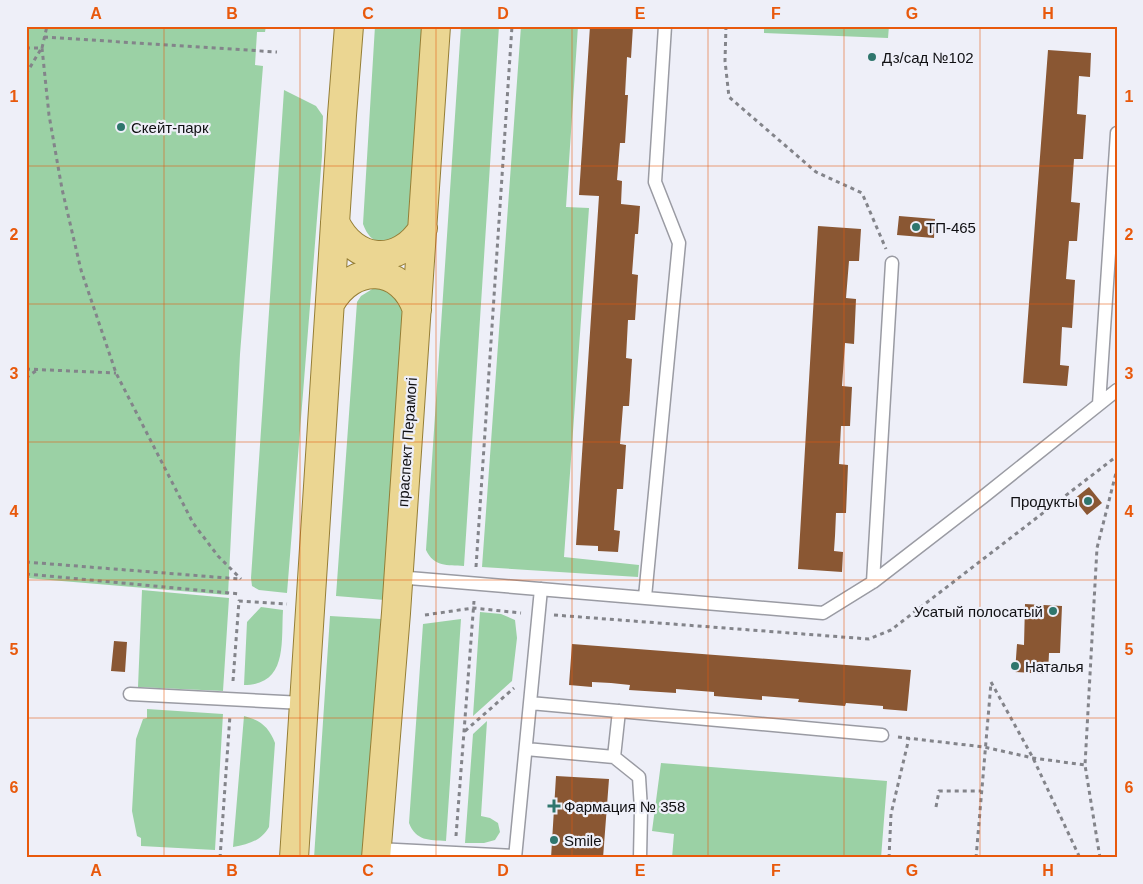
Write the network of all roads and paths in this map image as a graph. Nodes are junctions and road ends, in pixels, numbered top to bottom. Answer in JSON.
{"nodes":[{"id":1,"x":349,"y":26,"type":"edge"},
{"id":2,"x":436,"y":26,"type":"edge"},
{"id":3,"x":512,"y":26,"type":"edge"},
{"id":4,"x":665,"y":26,"type":"edge"},
{"id":5,"x":726,"y":26,"type":"edge"},
{"id":6,"x":47,"y":27,"type":"edge"},
{"id":7,"x":44,"y":37,"type":"junction"},
{"id":8,"x":26,"y":48,"type":"edge"},
{"id":9,"x":42,"y":48,"type":"junction"},
{"id":10,"x":277,"y":52,"type":"dead end"},
{"id":11,"x":26,"y":74,"type":"edge"},
{"id":12,"x":1117,"y":132,"type":"edge"},
{"id":13,"x":335,"y":222,"type":"junction"},
{"id":14,"x":423,"y":228,"type":"junction"},
{"id":15,"x":892,"y":263,"type":"joint"},
{"id":16,"x":330,"y":304,"type":"junction"},
{"id":17,"x":417,"y":310,"type":"junction"},
{"id":18,"x":26,"y":369,"type":"edge"},
{"id":19,"x":37,"y":370,"type":"junction"},
{"id":20,"x":116,"y":373,"type":"junction"},
{"id":21,"x":26,"y":378,"type":"edge"},
{"id":22,"x":1117,"y":390,"type":"edge"},
{"id":23,"x":1099,"y":404,"type":"junction"},
{"id":24,"x":1117,"y":456,"type":"edge"},
{"id":25,"x":1117,"y":469,"type":"edge"},
{"id":26,"x":26,"y":562,"type":"edge"},
{"id":27,"x":26,"y":574,"type":"edge"},
{"id":28,"x":398,"y":577,"type":"junction"},
{"id":29,"x":873,"y":582,"type":"junction"},
{"id":30,"x":475,"y":584,"type":"junction"},
{"id":31,"x":541,"y":589,"type":"junction"},
{"id":32,"x":240,"y":594,"type":"dead end"},
{"id":33,"x":645,"y":597,"type":"junction"},
{"id":34,"x":287,"y":604,"type":"dead end"},
{"id":35,"x":473,"y":608,"type":"junction"},
{"id":36,"x":539,"y":614,"type":"junction"},
{"id":37,"x":425,"y":615,"type":"dead end"},
{"id":38,"x":533,"y":671,"type":"junction"},
{"id":39,"x":130,"y":694,"type":"dead end"},
{"id":40,"x":231,"y":699,"type":"junction"},
{"id":41,"x":303,"y":703,"type":"junction"},
{"id":42,"x":530,"y":703,"type":"junction"},
{"id":43,"x":619,"y":711,"type":"junction"},
{"id":44,"x":464,"y":732,"type":"junction"},
{"id":45,"x":882,"y":735,"type":"joint"},
{"id":46,"x":909,"y":738,"type":"junction"},
{"id":47,"x":984,"y":747,"type":"junction"},
{"id":48,"x":526,"y":749,"type":"junction"},
{"id":49,"x":614,"y":757,"type":"junction"},
{"id":50,"x":1032,"y":758,"type":"junction"},
{"id":51,"x":1085,"y":765,"type":"junction"},
{"id":52,"x":981,"y":791,"type":"junction"},
{"id":53,"x":936,"y":806,"type":"dead end"},
{"id":54,"x":376,"y":853,"type":"edge"},
{"id":55,"x":455,"y":853,"type":"junction"},
{"id":56,"x":515,"y":857,"type":"edge"},
{"id":57,"x":889,"y":857,"type":"edge"},
{"id":58,"x":220,"y":858,"type":"edge"},
{"id":59,"x":294,"y":858,"type":"edge"},
{"id":60,"x":640,"y":858,"type":"edge"},
{"id":61,"x":934,"y":858,"type":"edge"},
{"id":62,"x":976,"y":858,"type":"edge"},
{"id":63,"x":1080,"y":858,"type":"edge"},
{"id":64,"x":1100,"y":858,"type":"edge"}],
"edges":[{"from":1,"to":13,"type":"main road"},
{"from":2,"to":14,"type":"main road","name":"праспект Перамогі"},
{"from":3,"to":30,"type":"path"},
{"from":4,"to":33,"type":"lane"},
{"from":5,"to":15,"type":"path"},
{"from":6,"to":7,"type":"path"},
{"from":7,"to":9,"type":"path"},
{"from":7,"to":10,"type":"path"},
{"from":8,"to":9,"type":"path"},
{"from":9,"to":11,"type":"path"},
{"from":9,"to":20,"type":"path"},
{"from":12,"to":23,"type":"lane"},
{"from":13,"to":14,"type":"main road"},
{"from":13,"to":16,"type":"main road"},
{"from":14,"to":17,"type":"main road","name":"праспект Перамогі"},
{"from":15,"to":29,"type":"lane"},
{"from":16,"to":17,"type":"main road"},
{"from":16,"to":41,"type":"main road"},
{"from":17,"to":28,"type":"main road","name":"праспект Перамогі"},
{"from":18,"to":19,"type":"path"},
{"from":19,"to":20,"type":"path"},
{"from":19,"to":21,"type":"path"},
{"from":20,"to":26,"type":"path"},
{"from":22,"to":23,"type":"lane"},
{"from":23,"to":29,"type":"lane"},
{"from":24,"to":36,"type":"path"},
{"from":25,"to":51,"type":"path"},
{"from":27,"to":32,"type":"path"},
{"from":28,"to":30,"type":"lane"},
{"from":28,"to":54,"type":"main road","name":"праспект Перамогі"},
{"from":29,"to":33,"type":"lane"},
{"from":30,"to":31,"type":"lane"},
{"from":30,"to":35,"type":"path"},
{"from":31,"to":33,"type":"lane"},
{"from":31,"to":36,"type":"lane"},
{"from":34,"to":40,"type":"path"},
{"from":35,"to":36,"type":"path"},
{"from":35,"to":37,"type":"path"},
{"from":35,"to":44,"type":"path"},
{"from":36,"to":38,"type":"lane"},
{"from":38,"to":42,"type":"lane"},
{"from":38,"to":44,"type":"path"},
{"from":39,"to":40,"type":"lane"},
{"from":40,"to":41,"type":"lane"},
{"from":40,"to":58,"type":"path"},
{"from":41,"to":59,"type":"main road"},
{"from":42,"to":43,"type":"lane"},
{"from":42,"to":48,"type":"lane"},
{"from":43,"to":45,"type":"lane"},
{"from":43,"to":49,"type":"lane"},
{"from":44,"to":55,"type":"path"},
{"from":45,"to":46,"type":"path"},
{"from":46,"to":47,"type":"path"},
{"from":46,"to":57,"type":"path"},
{"from":47,"to":50,"type":"path"},
{"from":47,"to":50,"type":"path"},
{"from":47,"to":52,"type":"path"},
{"from":48,"to":49,"type":"lane"},
{"from":48,"to":56,"type":"lane"},
{"from":49,"to":60,"type":"lane"},
{"from":50,"to":51,"type":"path"},
{"from":50,"to":63,"type":"path"},
{"from":51,"to":64,"type":"path"},
{"from":52,"to":53,"type":"path"},
{"from":52,"to":62,"type":"path"},
{"from":54,"to":55,"type":"lane"},
{"from":55,"to":56,"type":"lane"},
{"from":57,"to":61,"type":"path"}]}
